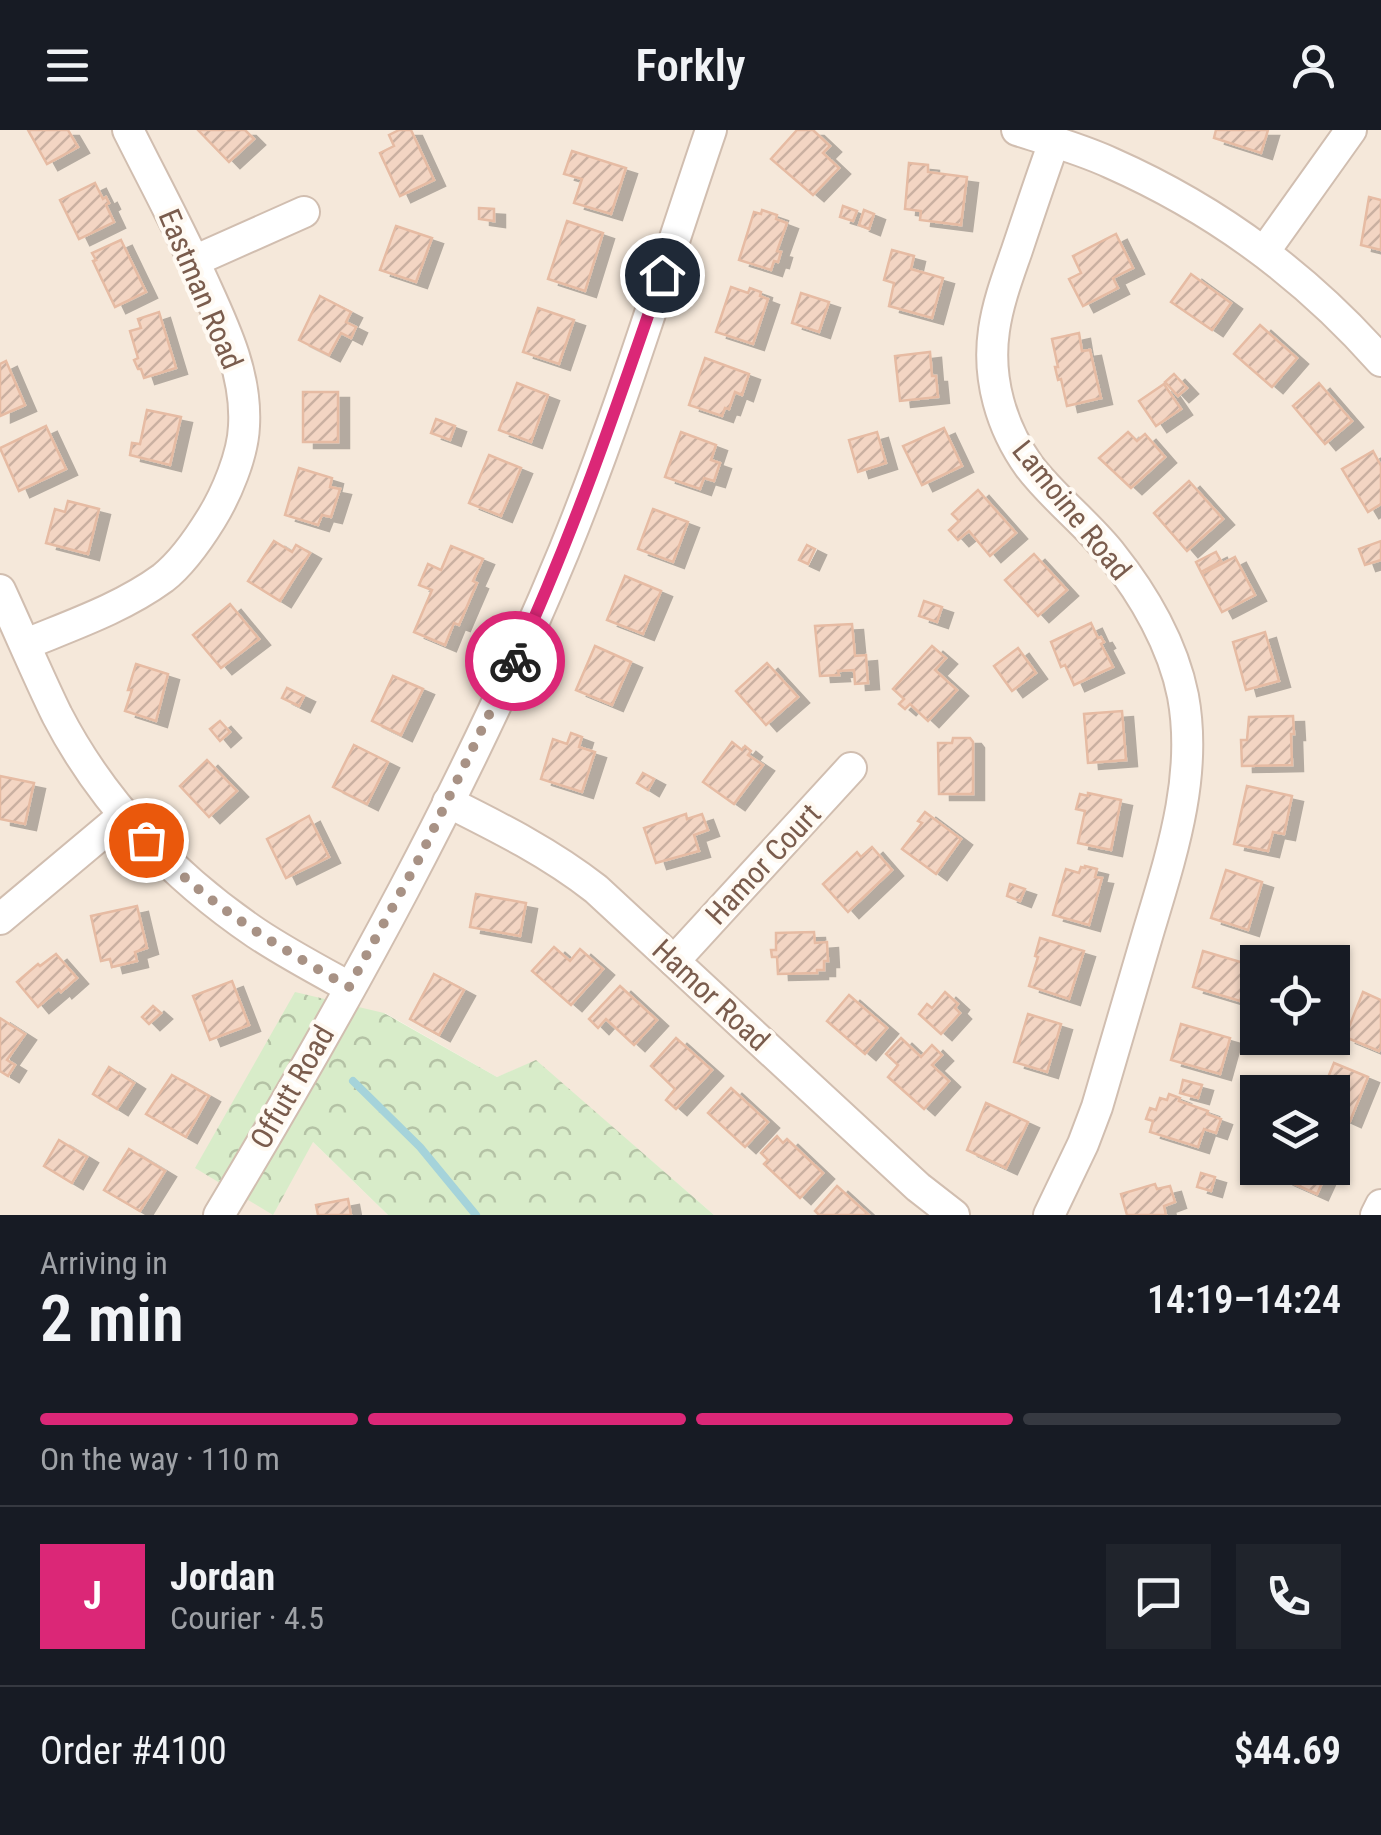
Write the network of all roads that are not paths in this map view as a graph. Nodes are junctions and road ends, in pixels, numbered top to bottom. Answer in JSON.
{"nodes":[{"id":1,"x":128,"y":130,"type":"edge"},
{"id":2,"x":711,"y":130,"type":"edge"},
{"id":3,"x":1017,"y":130,"type":"edge"},
{"id":4,"x":1351,"y":130,"type":"edge"},
{"id":5,"x":1054,"y":142,"type":"junction"},
{"id":6,"x":304,"y":212,"type":"dead end"},
{"id":7,"x":1264,"y":252,"type":"junction"},
{"id":8,"x":194,"y":262,"type":"junction"},
{"id":9,"x":1381,"y":361,"type":"edge"},
{"id":10,"x":0,"y":590,"type":"edge"},
{"id":11,"x":26,"y":644,"type":"junction"},
{"id":12,"x":852,"y":768,"type":"dead end"},
{"id":13,"x":448,"y":802,"type":"junction"},
{"id":14,"x":124,"y":815,"type":"junction"},
{"id":15,"x":0,"y":919,"type":"edge"},
{"id":16,"x":674,"y":961,"type":"junction"},
{"id":17,"x":349,"y":987,"type":"junction"},
{"id":18,"x":1381,"y":1205,"type":"edge"},
{"id":19,"x":218,"y":1215,"type":"edge"},
{"id":20,"x":954,"y":1215,"type":"edge"},
{"id":21,"x":1049,"y":1215,"type":"edge"},
{"id":22,"x":1376,"y":1215,"type":"edge"}],
"edges":[{"from":1,"to":8,"type":"street","name":"Eastman Road"},
{"from":2,"to":13,"type":"street","name":"Offutt Road"},
{"from":3,"to":5,"type":"street"},
{"from":4,"to":7,"type":"street"},
{"from":5,"to":7,"type":"street"},
{"from":5,"to":21,"type":"street","name":"Lamoine Road"},
{"from":6,"to":8,"type":"street"},
{"from":7,"to":9,"type":"street"},
{"from":8,"to":11,"type":"street","name":"Eastman Road"},
{"from":10,"to":11,"type":"street"},
{"from":11,"to":14,"type":"street"},
{"from":12,"to":16,"type":"street","name":"Hamor Court"},
{"from":13,"to":16,"type":"street","name":"Hamor Road"},
{"from":13,"to":17,"type":"street","name":"Offutt Road"},
{"from":14,"to":15,"type":"street"},
{"from":14,"to":17,"type":"street"},
{"from":16,"to":20,"type":"street","name":"Hamor Road"},
{"from":17,"to":19,"type":"street","name":"Offutt Road"},
{"from":18,"to":22,"type":"street"}]}
